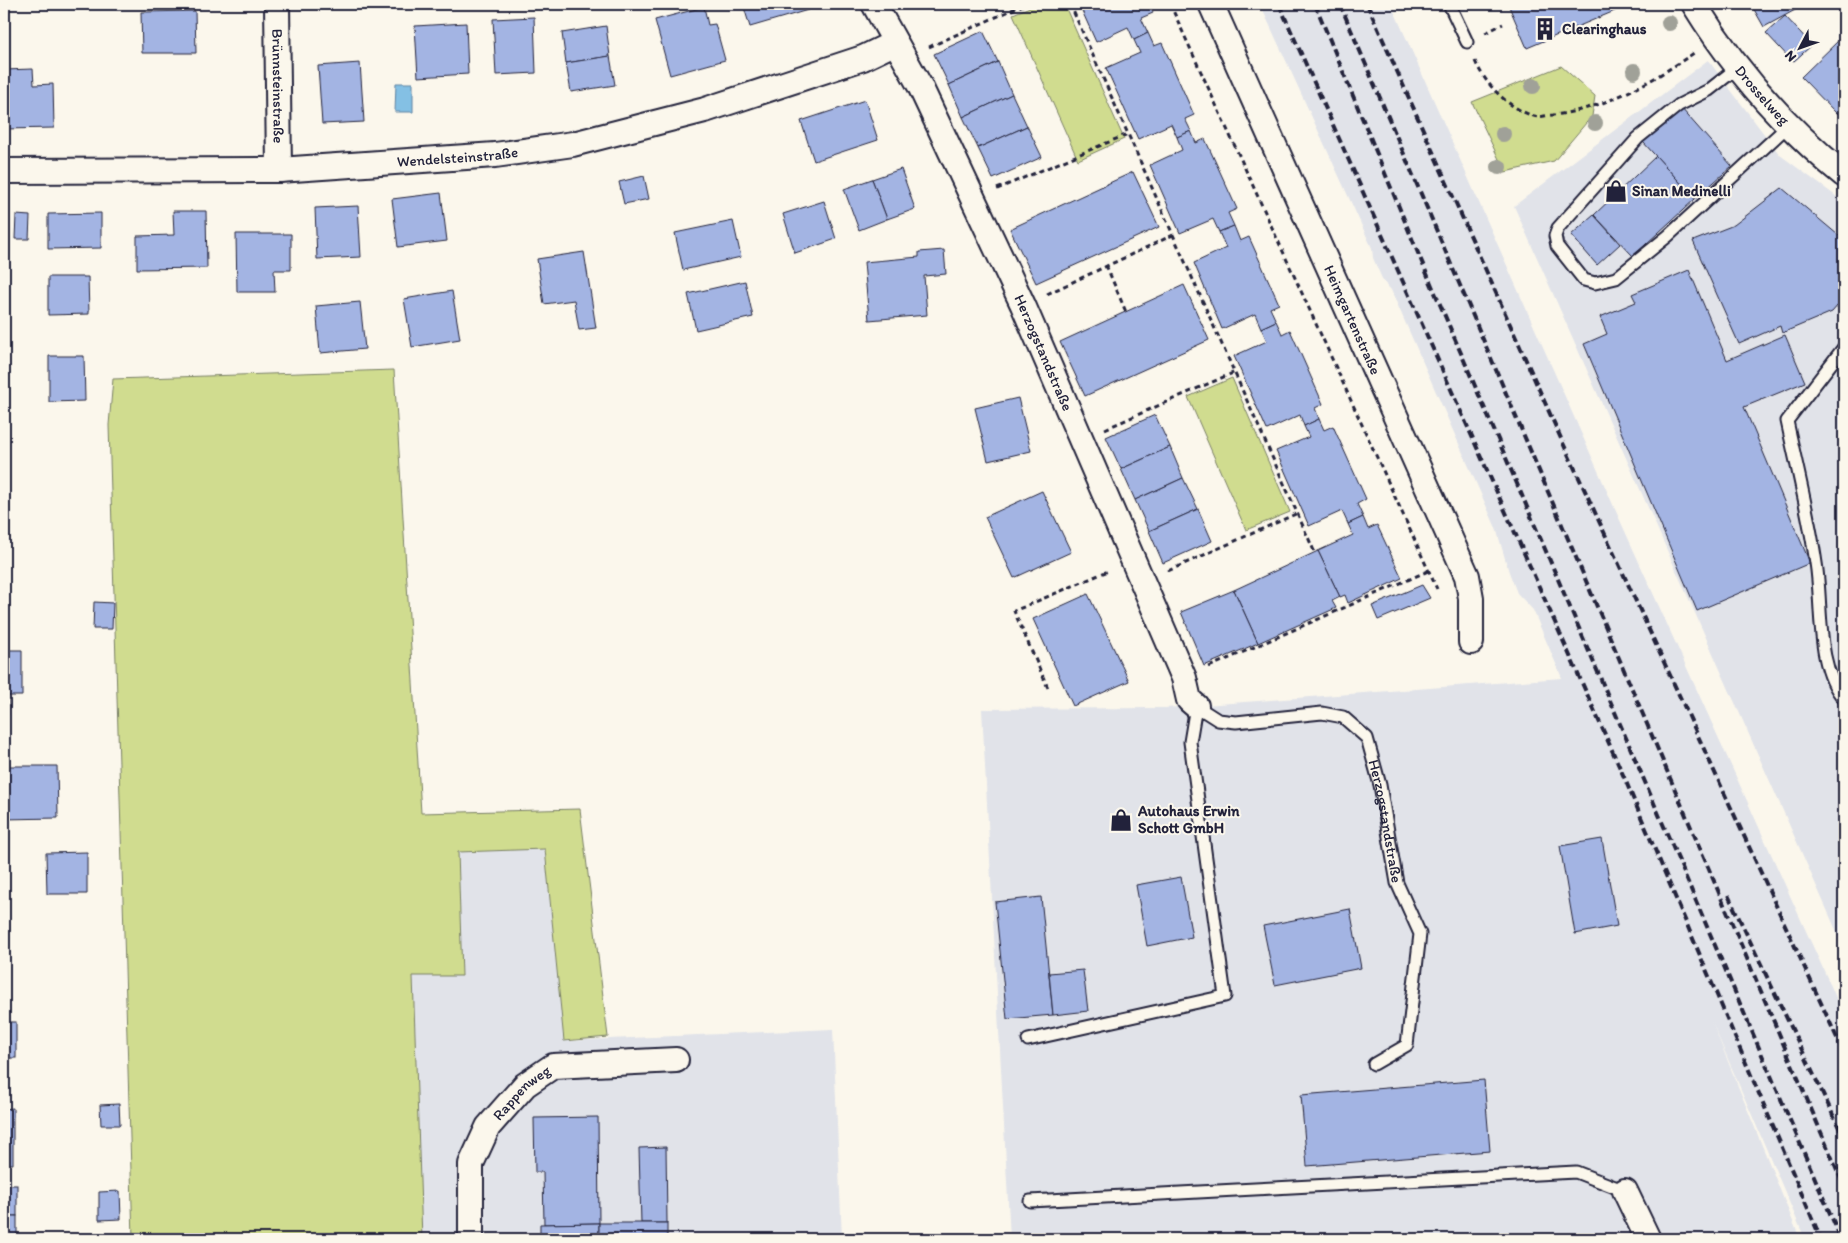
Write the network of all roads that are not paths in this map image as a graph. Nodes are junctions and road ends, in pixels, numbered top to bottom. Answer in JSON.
{"nodes":[{"id":1,"x":277,"y":4,"type":"edge"},
{"id":2,"x":874,"y":4,"type":"edge"},
{"id":3,"x":1211,"y":4,"type":"edge"},
{"id":4,"x":1449,"y":4,"type":"edge"},
{"id":5,"x":1694,"y":4,"type":"edge"},
{"id":6,"x":1467,"y":42,"type":"road end"},
{"id":7,"x":900,"y":50,"type":"junction"},
{"id":8,"x":1737,"y":68,"type":"junction"},
{"id":9,"x":1789,"y":125,"type":"junction"},
{"id":10,"x":279,"y":170,"type":"junction"},
{"id":11,"x":4,"y":171,"type":"edge"},
{"id":12,"x":1844,"y":175,"type":"edge"},
{"id":13,"x":1844,"y":348,"type":"edge"},
{"id":14,"x":1471,"y":642,"type":"dead end"},
{"id":15,"x":1844,"y":699,"type":"edge"},
{"id":16,"x":1196,"y":706,"type":"junction"},
{"id":17,"x":1028,"y":1040,"type":"dead end"},
{"id":18,"x":676,"y":1060,"type":"dead end"},
{"id":19,"x":1374,"y":1064,"type":"dead end"},
{"id":20,"x":1625,"y":1191,"type":"joint"},
{"id":21,"x":1030,"y":1201,"type":"dead end"},
{"id":22,"x":472,"y":1239,"type":"edge"},
{"id":23,"x":1648,"y":1239,"type":"edge"}],
"edges":[{"from":1,"to":10,"type":"street","name":"Brünnsteinstraße"},
{"from":2,"to":7,"type":"street","name":"Herzogstandstraße"},
{"from":3,"to":14,"type":"street","name":"Heimgartenstraße"},
{"from":4,"to":6,"type":"lane"},
{"from":5,"to":8,"type":"street","name":"Drosselweg"},
{"from":7,"to":10,"type":"street","name":"Wendelsteinstraße"},
{"from":7,"to":16,"type":"street","name":"Herzogstandstraße"},
{"from":8,"to":9,"type":"street","name":"Drosselweg"},
{"from":8,"to":9,"type":"lane"},
{"from":9,"to":12,"type":"street","name":"Drosselweg"},
{"from":10,"to":11,"type":"street","name":"Wendelsteinstraße"},
{"from":13,"to":15,"type":"lane"},
{"from":16,"to":17,"type":"lane"},
{"from":16,"to":19,"type":"lane","name":"Herzogstandstraße"},
{"from":18,"to":22,"type":"street","name":"Rappenweg"},
{"from":20,"to":21,"type":"lane"},
{"from":20,"to":23,"type":"street"}]}
